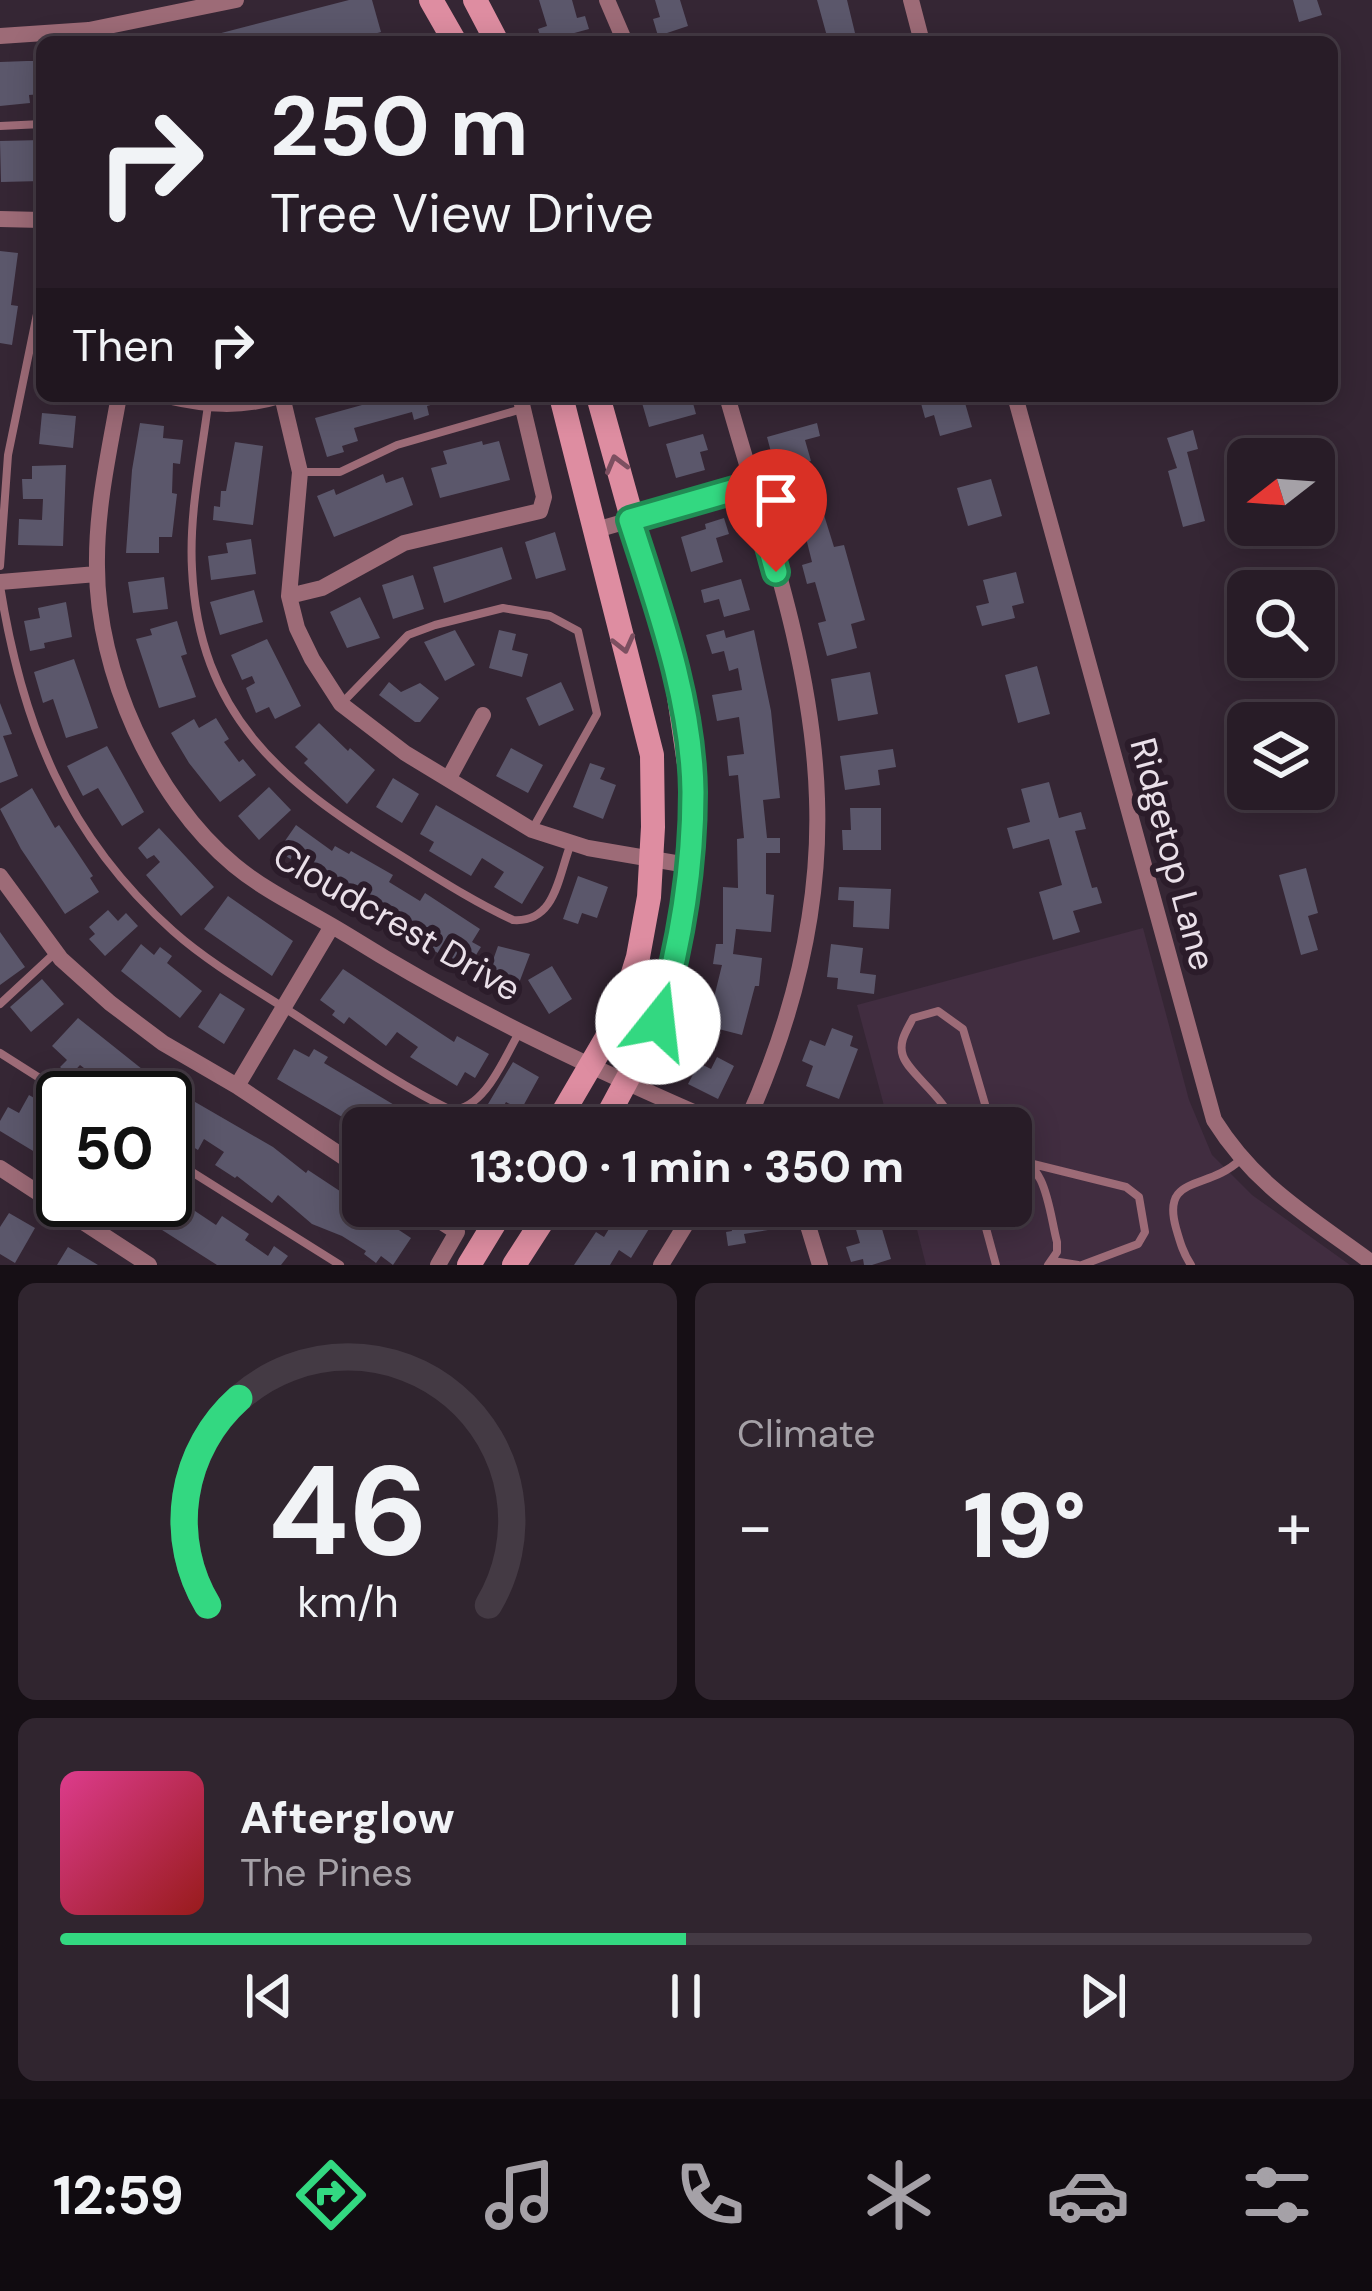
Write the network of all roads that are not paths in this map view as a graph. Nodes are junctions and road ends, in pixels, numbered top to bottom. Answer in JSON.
{"nodes":[{"id":1,"x":236,"y":0,"type":"edge"},
{"id":2,"x":431,"y":0,"type":"edge"},
{"id":3,"x":475,"y":0,"type":"edge"},
{"id":4,"x":607,"y":0,"type":"edge"},
{"id":5,"x":911,"y":0,"type":"edge"},
{"id":6,"x":0,"y":36,"type":"edge"},
{"id":7,"x":452,"y":36,"type":"edge"},
{"id":8,"x":494,"y":36,"type":"edge"},
{"id":9,"x":622,"y":36,"type":"edge"},
{"id":10,"x":920,"y":36,"type":"edge"},
{"id":11,"x":36,"y":124,"type":"edge"},
{"id":12,"x":0,"y":126,"type":"edge"},
{"id":13,"x":0,"y":220,"type":"edge"},
{"id":14,"x":36,"y":220,"type":"edge"},
{"id":15,"x":36,"y":319,"type":"edge"},
{"id":16,"x":118,"y":402,"type":"edge"},
{"id":17,"x":194,"y":402,"type":"edge"},
{"id":18,"x":260,"y":402,"type":"edge"},
{"id":19,"x":282,"y":402,"type":"edge"},
{"id":20,"x":522,"y":402,"type":"edge"},
{"id":21,"x":563,"y":402,"type":"edge"},
{"id":22,"x":600,"y":402,"type":"edge"},
{"id":23,"x":729,"y":402,"type":"edge"},
{"id":24,"x":1017,"y":402,"type":"edge"},
{"id":25,"x":208,"y":405,"type":"junction"},
{"id":26,"x":300,"y":472,"type":"junction"},
{"id":27,"x":752,"y":485,"type":"junction"},
{"id":28,"x":630,"y":520,"type":"junction"},
{"id":29,"x":596,"y":530,"type":"junction"},
{"id":30,"x":0,"y":566,"type":"edge"},
{"id":31,"x":97,"y":574,"type":"junction"},
{"id":32,"x":0,"y":584,"type":"edge"},
{"id":33,"x":289,"y":596,"type":"junction"},
{"id":34,"x":341,"y":704,"type":"junction"},
{"id":35,"x":483,"y":715,"type":"dead end"},
{"id":36,"x":449,"y":778,"type":"junction"},
{"id":37,"x":532,"y":830,"type":"junction"},
{"id":38,"x":570,"y":844,"type":"junction"},
{"id":39,"x":650,"y":861,"type":"junction"},
{"id":40,"x":687,"y":865,"type":"junction"},
{"id":41,"x":0,"y":876,"type":"edge"},
{"id":42,"x":332,"y":926,"type":"junction"},
{"id":43,"x":56,"y":952,"type":"junction"},
{"id":44,"x":0,"y":1004,"type":"edge"},
{"id":45,"x":283,"y":1007,"type":"junction"},
{"id":46,"x":520,"y":1031,"type":"junction"},
{"id":47,"x":0,"y":1053,"type":"edge"},
{"id":48,"x":592,"y":1066,"type":"junction"},
{"id":49,"x":36,"y":1076,"type":"edge"},
{"id":50,"x":625,"y":1083,"type":"junction"},
{"id":51,"x":237,"y":1086,"type":"junction"},
{"id":52,"x":567,"y":1107,"type":"edge"},
{"id":53,"x":612,"y":1107,"type":"edge"},
{"id":54,"x":681,"y":1107,"type":"edge"},
{"id":55,"x":753,"y":1107,"type":"edge"},
{"id":56,"x":947,"y":1107,"type":"edge"},
{"id":57,"x":986,"y":1107,"type":"edge"},
{"id":58,"x":342,"y":1156,"type":"edge"},
{"id":59,"x":1240,"y":1160,"type":"junction"},
{"id":60,"x":1033,"y":1164,"type":"joint"},
{"id":61,"x":0,"y":1168,"type":"edge"},
{"id":62,"x":192,"y":1172,"type":"edge"},
{"id":63,"x":449,"y":1227,"type":"edge"},
{"id":64,"x":492,"y":1227,"type":"edge"},
{"id":65,"x":538,"y":1227,"type":"edge"},
{"id":66,"x":685,"y":1227,"type":"edge"},
{"id":67,"x":808,"y":1227,"type":"edge"},
{"id":68,"x":986,"y":1227,"type":"edge"},
{"id":69,"x":142,"y":1263,"type":"edge"},
{"id":70,"x":1050,"y":1263,"type":"edge"},
{"id":71,"x":1372,"y":1263,"type":"edge"},
{"id":72,"x":340,"y":1265,"type":"edge"},
{"id":73,"x":438,"y":1265,"type":"edge"},
{"id":74,"x":469,"y":1265,"type":"edge"},
{"id":75,"x":514,"y":1265,"type":"edge"},
{"id":76,"x":662,"y":1265,"type":"edge"},
{"id":77,"x":820,"y":1265,"type":"edge"},
{"id":78,"x":996,"y":1265,"type":"edge"},
{"id":79,"x":1080,"y":1265,"type":"edge"},
{"id":80,"x":1191,"y":1265,"type":"edge"}],
"edges":[{"from":1,"to":6,"type":"street"},
{"from":2,"to":7,"type":"main road"},
{"from":3,"to":8,"type":"main road"},
{"from":4,"to":9,"type":"street"},
{"from":5,"to":10,"type":"street"},
{"from":11,"to":12,"type":"lane"},
{"from":13,"to":14,"type":"street"},
{"from":15,"to":30,"type":"lane"},
{"from":16,"to":31,"type":"street","name":"Cloudcrest Drive"},
{"from":17,"to":25,"type":"street"},
{"from":18,"to":25,"type":"street"},
{"from":19,"to":26,"type":"street"},
{"from":20,"to":26,"type":"lane"},
{"from":20,"to":33,"type":"street"},
{"from":21,"to":29,"type":"main road"},
{"from":28,"to":22,"type":"main road","one_way":true},
{"from":23,"to":27,"type":"street"},
{"from":24,"to":59,"type":"street","name":"Ridgetop Lane"},
{"from":25,"to":38,"type":"lane"},
{"from":26,"to":33,"type":"street"},
{"from":27,"to":28,"type":"street"},
{"from":27,"to":55,"type":"street"},
{"from":28,"to":29,"type":"street"},
{"from":28,"to":40,"type":"main road"},
{"from":29,"to":39,"type":"main road","one_way":true},
{"from":31,"to":32,"type":"street"},
{"from":31,"to":42,"type":"street","name":"Cloudcrest Drive"},
{"from":32,"to":45,"type":"lane"},
{"from":33,"to":34,"type":"street"},
{"from":34,"to":36,"type":"street"},
{"from":34,"to":37,"type":"lane"},
{"from":35,"to":36,"type":"street"},
{"from":36,"to":37,"type":"street"},
{"from":37,"to":38,"type":"street"},
{"from":38,"to":39,"type":"street"},
{"from":39,"to":40,"type":"street"},
{"from":39,"to":48,"type":"main road"},
{"from":40,"to":50,"type":"main road"},
{"from":41,"to":43,"type":"street"},
{"from":42,"to":45,"type":"street"},
{"from":42,"to":46,"type":"street","name":"Cloudcrest Drive"},
{"from":43,"to":44,"type":"lane"},
{"from":43,"to":51,"type":"street"},
{"from":45,"to":46,"type":"lane"},
{"from":45,"to":51,"type":"street"},
{"from":46,"to":48,"type":"street","name":"Cloudcrest Drive"},
{"from":47,"to":49,"type":"lane"},
{"from":48,"to":50,"type":"street","name":"Cloudcrest Drive"},
{"from":48,"to":52,"type":"main road"},
{"from":50,"to":53,"type":"main road"},
{"from":50,"to":54,"type":"street","name":"Cloudcrest Drive"},
{"from":51,"to":58,"type":"street"},
{"from":56,"to":57,"type":"lane"},
{"from":59,"to":71,"type":"street","name":"Ridgetop Lane"},
{"from":59,"to":80,"type":"lane"},
{"from":60,"to":70,"type":"lane"},
{"from":60,"to":79,"type":"lane"},
{"from":61,"to":69,"type":"street"},
{"from":62,"to":72,"type":"lane"},
{"from":63,"to":73,"type":"street"},
{"from":64,"to":74,"type":"main road"},
{"from":65,"to":75,"type":"main road"},
{"from":66,"to":76,"type":"street"},
{"from":67,"to":77,"type":"street"},
{"from":68,"to":78,"type":"lane"},
{"from":70,"to":79,"type":"lane"}]}
